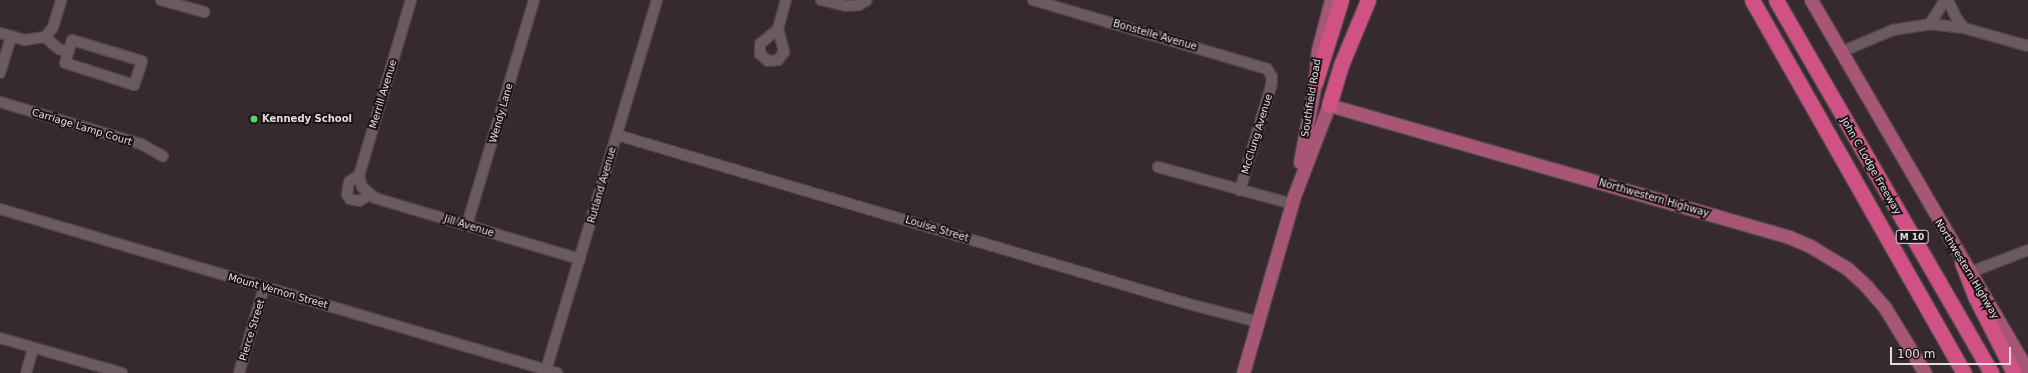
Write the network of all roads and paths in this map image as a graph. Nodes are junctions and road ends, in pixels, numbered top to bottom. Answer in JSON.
{"nodes":[{"id":1,"x":61,"y":0,"type":"edge"},
{"id":2,"x":161,"y":0,"type":"edge"},
{"id":3,"x":411,"y":0,"type":"edge"},
{"id":4,"x":534,"y":0,"type":"edge"},
{"id":5,"x":657,"y":0,"type":"edge"},
{"id":6,"x":786,"y":0,"type":"edge"},
{"id":7,"x":821,"y":0,"type":"edge"},
{"id":8,"x":867,"y":0,"type":"edge"},
{"id":9,"x":1033,"y":0,"type":"edge"},
{"id":10,"x":1331,"y":0,"type":"edge"},
{"id":11,"x":1341,"y":0,"type":"edge"},
{"id":12,"x":1368,"y":0,"type":"edge"},
{"id":13,"x":1743,"y":0,"type":"edge"},
{"id":14,"x":1752,"y":0,"type":"edge"},
{"id":15,"x":1776,"y":0,"type":"edge"},
{"id":16,"x":1811,"y":0,"type":"edge"},
{"id":17,"x":1946,"y":0,"type":"edge"},
{"id":18,"x":204,"y":12,"type":"dead end"},
{"id":19,"x":1930,"y":24,"type":"junction"},
{"id":20,"x":778,"y":28,"type":"dead end"},
{"id":21,"x":1964,"y":28,"type":"junction"},
{"id":22,"x":0,"y":33,"type":"edge"},
{"id":23,"x":11,"y":36,"type":"junction"},
{"id":24,"x":45,"y":37,"type":"junction"},
{"id":25,"x":2028,"y":46,"type":"edge"},
{"id":26,"x":68,"y":52,"type":"junction"},
{"id":27,"x":1841,"y":52,"type":"junction"},
{"id":28,"x":0,"y":73,"type":"edge"},
{"id":29,"x":1272,"y":77,"type":"joint"},
{"id":30,"x":1315,"y":83,"type":"junction"},
{"id":31,"x":0,"y":102,"type":"edge"},
{"id":32,"x":1329,"y":105,"type":"junction"},
{"id":33,"x":617,"y":135,"type":"junction"},
{"id":34,"x":163,"y":156,"type":"dead end"},
{"id":35,"x":1158,"y":167,"type":"dead end"},
{"id":36,"x":359,"y":175,"type":"junction"},
{"id":37,"x":1240,"y":190,"type":"junction"},
{"id":38,"x":370,"y":196,"type":"junction"},
{"id":39,"x":1293,"y":200,"type":"junction"},
{"id":40,"x":0,"y":209,"type":"edge"},
{"id":41,"x":467,"y":225,"type":"junction"},
{"id":42,"x":1881,"y":230,"type":"junction"},
{"id":43,"x":2028,"y":250,"type":"edge"},
{"id":44,"x":580,"y":259,"type":"junction"},
{"id":45,"x":1966,"y":267,"type":"junction"},
{"id":46,"x":264,"y":287,"type":"junction"},
{"id":47,"x":1258,"y":322,"type":"junction"},
{"id":48,"x":0,"y":338,"type":"edge"},
{"id":49,"x":33,"y":348,"type":"junction"},
{"id":50,"x":546,"y":370,"type":"junction"},
{"id":51,"x":2028,"y":372,"type":"edge"},
{"id":52,"x":26,"y":373,"type":"edge"},
{"id":53,"x":122,"y":373,"type":"edge"},
{"id":54,"x":239,"y":373,"type":"edge"},
{"id":55,"x":557,"y":373,"type":"edge"},
{"id":56,"x":1243,"y":373,"type":"edge"},
{"id":57,"x":1925,"y":373,"type":"edge"},
{"id":58,"x":1964,"y":373,"type":"edge"},
{"id":59,"x":1991,"y":373,"type":"edge"},
{"id":60,"x":2014,"y":373,"type":"edge"}],
"edges":[{"from":1,"to":24,"type":"street"},
{"from":2,"to":18,"type":"street"},
{"from":3,"to":36,"type":"street","name":"Merrill Avenue"},
{"from":4,"to":41,"type":"street","name":"Wendy Lane"},
{"from":5,"to":33,"type":"street","name":"Rutland Avenue"},
{"from":6,"to":20,"type":"street"},
{"from":7,"to":8,"type":"street"},
{"from":9,"to":29,"type":"street","name":"Bonstelle Avenue"},
{"from":10,"to":30,"type":"main road","name":"Southfield Road"},
{"from":11,"to":30,"type":"highway"},
{"from":12,"to":32,"type":"highway"},
{"from":13,"to":42,"type":"highway"},
{"from":14,"to":42,"type":"highway","number":"M 10"},
{"from":15,"to":59,"type":"highway","name":"John C Lodge Freeway","number":"M 10"},
{"from":16,"to":27,"type":"main road","name":"Northwestern Highway"},
{"from":17,"to":19,"type":"street"},
{"from":17,"to":21,"type":"street"},
{"from":19,"to":21,"type":"street"},
{"from":19,"to":27,"type":"street"},
{"from":21,"to":25,"type":"street"},
{"from":22,"to":23,"type":"street"},
{"from":23,"to":24,"type":"street"},
{"from":23,"to":28,"type":"street"},
{"from":24,"to":26,"type":"street"},
{"from":26,"to":26,"type":"street"},
{"from":27,"to":45,"type":"main road","name":"Northwestern Highway"},
{"from":29,"to":37,"type":"street","name":"McClung Avenue"},
{"from":30,"to":39,"type":"main road","name":"Southfield Road"},
{"from":31,"to":34,"type":"street","name":"Carriage Lamp Court"},
{"from":32,"to":39,"type":"main road","name":"Southfield Road"},
{"from":32,"to":57,"type":"main road","name":"Northwestern Highway"},
{"from":33,"to":44,"type":"street","name":"Rutland Avenue"},
{"from":33,"to":47,"type":"street","name":"Louise Street"},
{"from":35,"to":37,"type":"street"},
{"from":36,"to":38,"type":"street"},
{"from":36,"to":38,"type":"street"},
{"from":37,"to":39,"type":"street"},
{"from":38,"to":41,"type":"street","name":"Jill Avenue"},
{"from":39,"to":47,"type":"main road","name":"Southfield Road"},
{"from":40,"to":46,"type":"street","name":"Mount Vernon Street"},
{"from":41,"to":44,"type":"street","name":"Jill Avenue"},
{"from":42,"to":58,"type":"highway","number":"M 10"},
{"from":43,"to":45,"type":"street"},
{"from":44,"to":50,"type":"street","name":"Rutland Avenue"},
{"from":45,"to":51,"type":"main road","name":"Northwestern Highway"},
{"from":45,"to":60,"type":"highway"},
{"from":46,"to":50,"type":"street","name":"Mount Vernon Street"},
{"from":46,"to":54,"type":"street","name":"Pierce Street"},
{"from":47,"to":56,"type":"main road","name":"Southfield Road"},
{"from":48,"to":49,"type":"street"},
{"from":49,"to":52,"type":"street"},
{"from":49,"to":53,"type":"street"},
{"from":50,"to":55,"type":"street","name":"Mount Vernon Street"}]}
